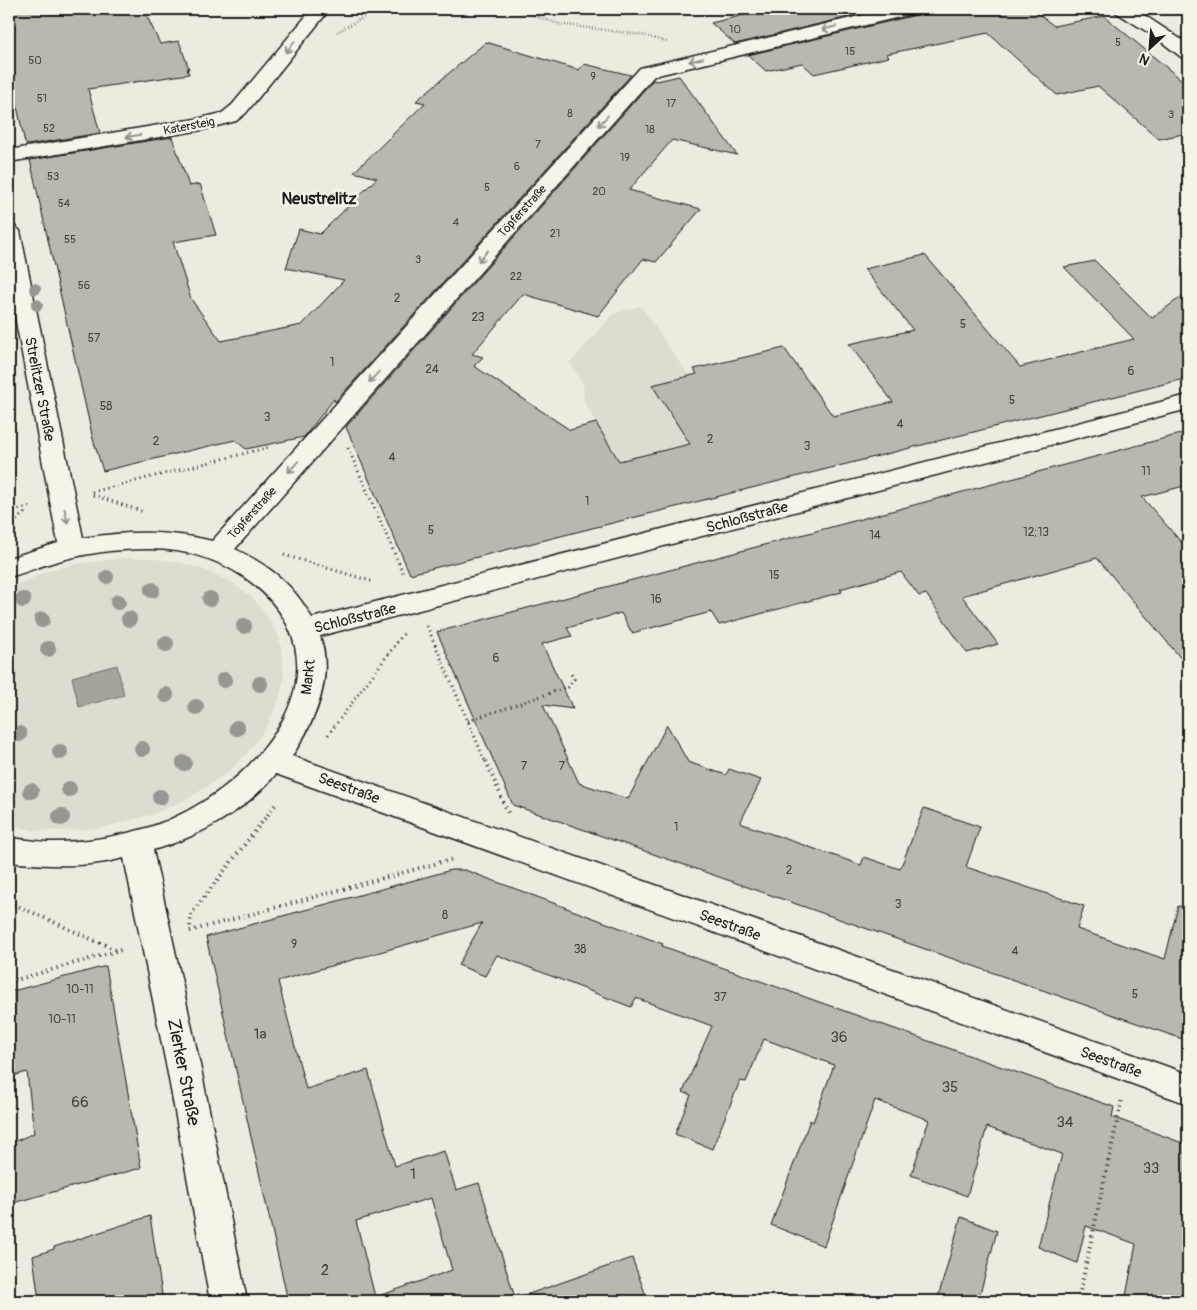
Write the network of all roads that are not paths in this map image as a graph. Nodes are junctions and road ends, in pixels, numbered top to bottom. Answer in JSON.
{"nodes":[{"id":1,"x":321,"y":9,"type":"edge"},
{"id":2,"x":910,"y":9,"type":"edge"},
{"id":3,"x":1124,"y":9,"type":"edge"},
{"id":4,"x":1188,"y":53,"type":"edge"},
{"id":5,"x":9,"y":156,"type":"edge"},
{"id":6,"x":9,"y":231,"type":"edge"},
{"id":7,"x":1188,"y":402,"type":"edge"},
{"id":8,"x":223,"y":546,"type":"junction"},
{"id":9,"x":72,"y":547,"type":"junction"},
{"id":10,"x":9,"y":568,"type":"edge"},
{"id":11,"x":305,"y":630,"type":"junction"},
{"id":12,"x":272,"y":761,"type":"junction"},
{"id":13,"x":136,"y":843,"type":"junction"},
{"id":14,"x":9,"y":850,"type":"edge"},
{"id":15,"x":1188,"y":1090,"type":"edge"},
{"id":16,"x":228,"y":1301,"type":"edge"}],
"edges":[{"from":1,"to":5,"type":"street","name":"Katersteig","one_way":true},
{"from":2,"to":8,"type":"street","name":"Töpferstraße","one_way":true},
{"from":3,"to":4,"type":"street"},
{"from":6,"to":9,"type":"street","name":"Strelitzer Straße","one_way":true},
{"from":7,"to":11,"type":"street","name":"Schloßstraße"},
{"from":8,"to":9,"type":"street","name":"Markt"},
{"from":8,"to":11,"type":"street","name":"Markt"},
{"from":9,"to":10,"type":"street","name":"Markt"},
{"from":11,"to":12,"type":"street","name":"Markt"},
{"from":12,"to":13,"type":"street","name":"Markt"},
{"from":12,"to":15,"type":"street","name":"Seestraße"},
{"from":13,"to":14,"type":"street","name":"Markt"},
{"from":13,"to":16,"type":"street","name":"Zierker Straße"}]}
